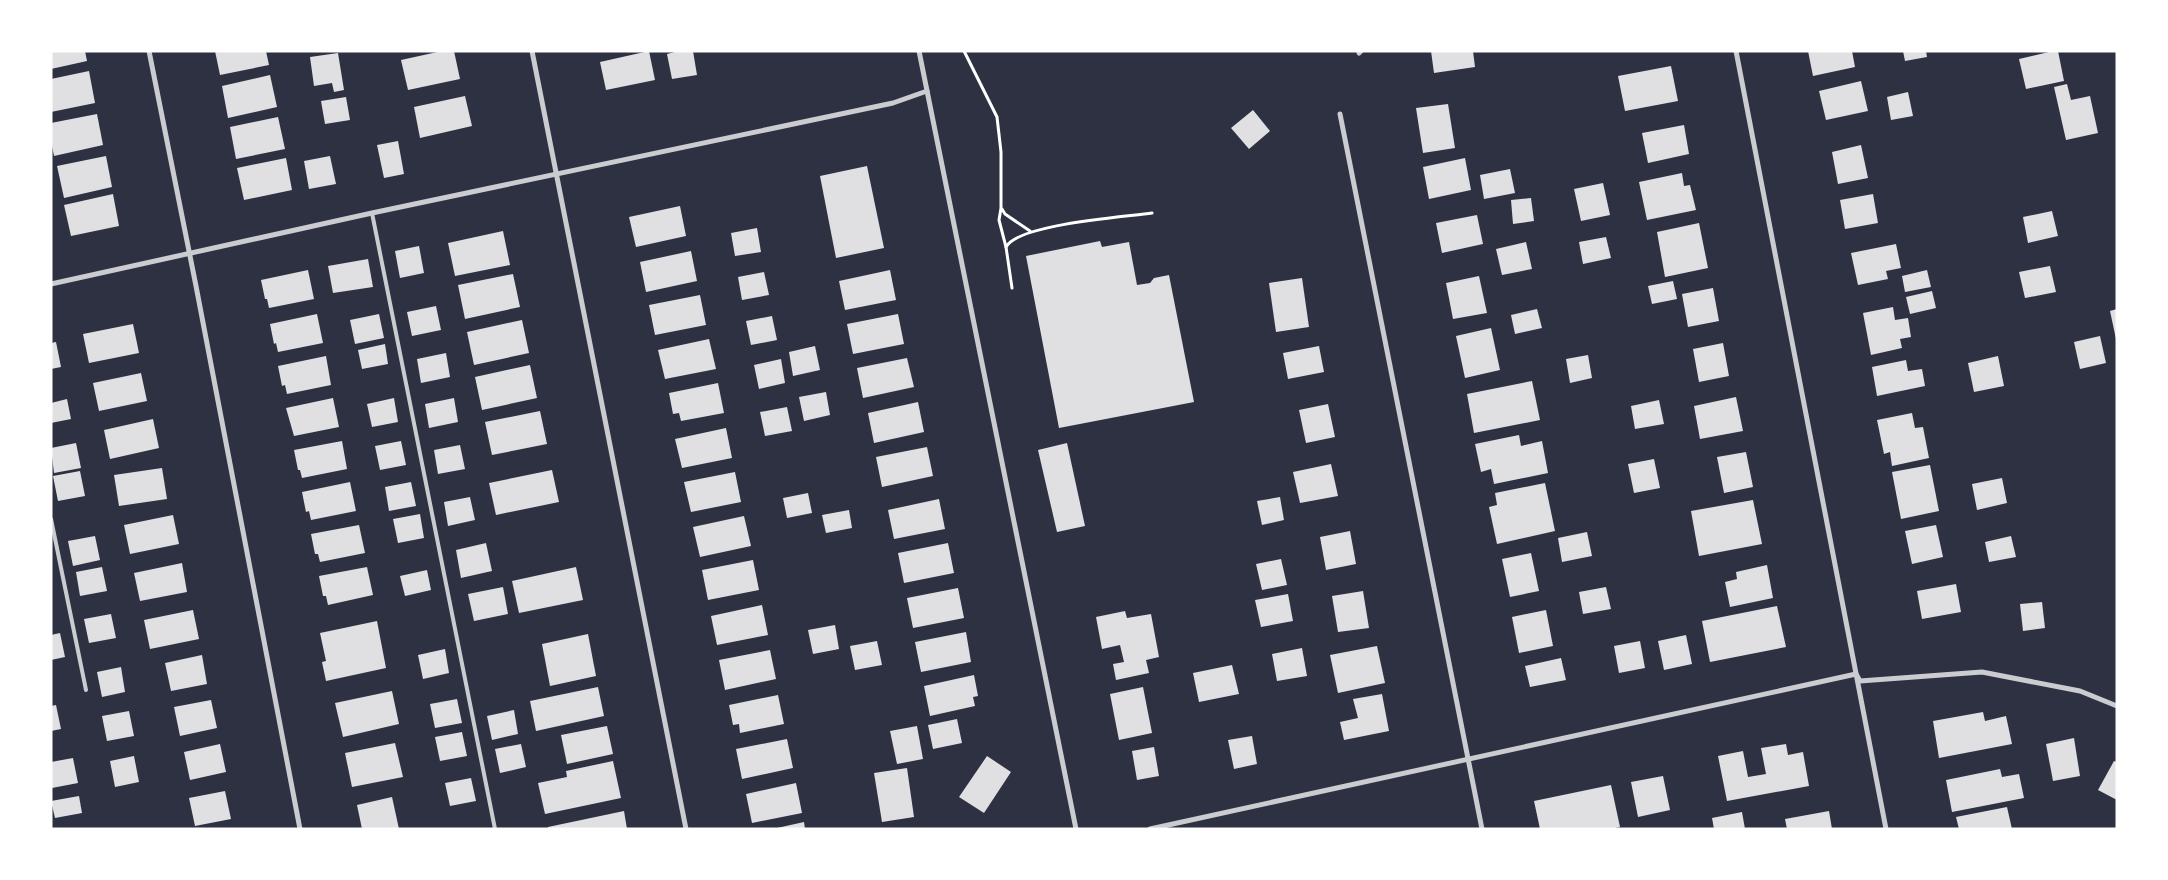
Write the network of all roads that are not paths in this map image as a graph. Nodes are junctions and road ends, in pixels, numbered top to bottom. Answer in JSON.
{"nodes":[{"id":1,"x":149,"y":51,"type":"edge"},
{"id":2,"x":532,"y":51,"type":"edge"},
{"id":3,"x":919,"y":51,"type":"edge"},
{"id":4,"x":1736,"y":51,"type":"edge"},
{"id":5,"x":928,"y":91,"type":"junction"},
{"id":6,"x":1340,"y":114,"type":"dead end"},
{"id":7,"x":557,"y":175,"type":"junction"},
{"id":8,"x":372,"y":213,"type":"junction"},
{"id":9,"x":190,"y":254,"type":"junction"},
{"id":10,"x":51,"y":284,"type":"edge"},
{"id":11,"x":51,"y":519,"type":"edge"},
{"id":12,"x":1856,"y":674,"type":"junction"},
{"id":13,"x":86,"y":690,"type":"dead end"},
{"id":14,"x":2117,"y":706,"type":"edge"},
{"id":15,"x":1468,"y":759,"type":"junction"},
{"id":16,"x":300,"y":829,"type":"edge"},
{"id":17,"x":494,"y":829,"type":"edge"},
{"id":18,"x":686,"y":829,"type":"edge"},
{"id":19,"x":1076,"y":829,"type":"edge"},
{"id":20,"x":1150,"y":829,"type":"edge"},
{"id":21,"x":1482,"y":829,"type":"edge"},
{"id":22,"x":1886,"y":829,"type":"edge"}],
"edges":[{"from":1,"to":9,"type":"street"},
{"from":2,"to":7,"type":"street"},
{"from":3,"to":5,"type":"street"},
{"from":4,"to":12,"type":"street"},
{"from":5,"to":7,"type":"street"},
{"from":5,"to":19,"type":"street"},
{"from":6,"to":15,"type":"street"},
{"from":7,"to":8,"type":"street"},
{"from":7,"to":18,"type":"street"},
{"from":8,"to":9,"type":"street"},
{"from":8,"to":17,"type":"lane"},
{"from":9,"to":10,"type":"street"},
{"from":9,"to":16,"type":"street"},
{"from":11,"to":13,"type":"lane"},
{"from":12,"to":14,"type":"street"},
{"from":12,"to":15,"type":"street"},
{"from":12,"to":22,"type":"street"},
{"from":15,"to":20,"type":"street"},
{"from":15,"to":21,"type":"street"}]}
